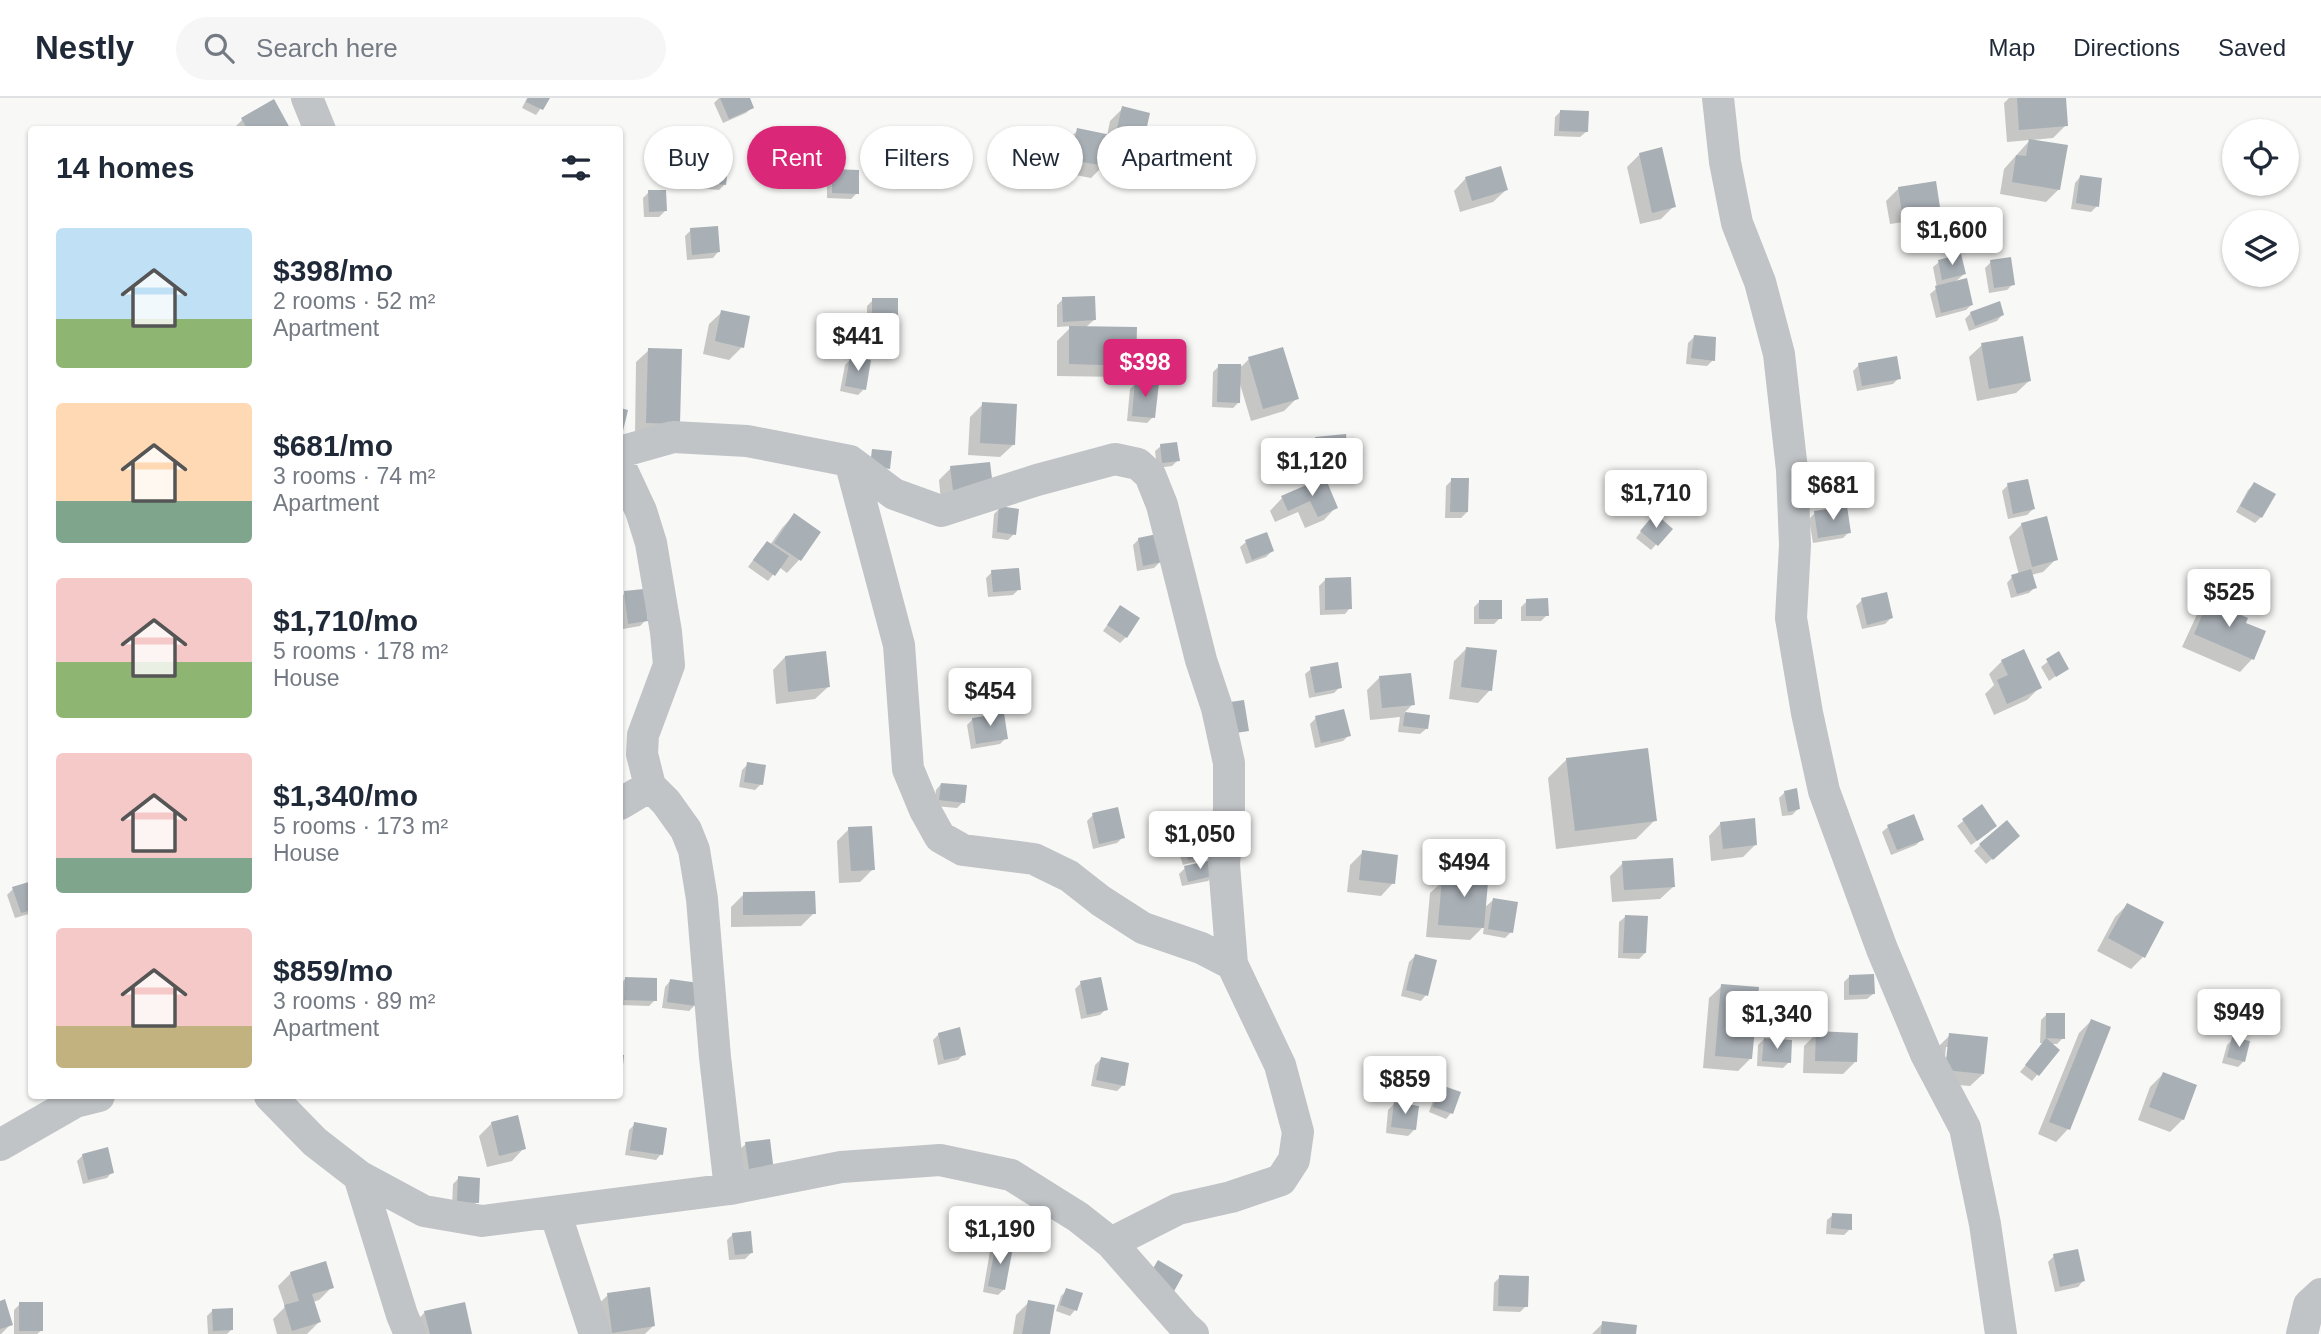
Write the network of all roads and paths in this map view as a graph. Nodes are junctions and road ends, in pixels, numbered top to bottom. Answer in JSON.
{"nodes":[{"id":1,"x":307,"y":98,"type":"edge"},
{"id":2,"x":1718,"y":98,"type":"edge"},
{"id":3,"x":318,"y":126,"type":"edge"},
{"id":4,"x":623,"y":451,"type":"edge"},
{"id":5,"x":850,"y":461,"type":"junction"},
{"id":6,"x":623,"y":473,"type":"edge"},
{"id":7,"x":650,"y":786,"type":"junction"},
{"id":8,"x":623,"y":802,"type":"edge"},
{"id":9,"x":1232,"y":964,"type":"junction"},
{"id":10,"x":87,"y":1099,"type":"edge"},
{"id":11,"x":273,"y":1099,"type":"edge"},
{"id":12,"x":0,"y":1145,"type":"edge"},
{"id":13,"x":359,"y":1176,"type":"junction"},
{"id":14,"x":730,"y":1189,"type":"junction"},
{"id":15,"x":555,"y":1213,"type":"junction"},
{"id":16,"x":1111,"y":1243,"type":"junction"},
{"id":17,"x":2321,"y":1294,"type":"edge"},
{"id":18,"x":410,"y":1334,"type":"edge"},
{"id":19,"x":595,"y":1334,"type":"edge"},
{"id":20,"x":1193,"y":1334,"type":"edge"},
{"id":21,"x":2001,"y":1334,"type":"edge"},
{"id":22,"x":2302,"y":1334,"type":"edge"}],
"edges":[{"from":1,"to":3,"type":"street"},
{"from":2,"to":21,"type":"street"},
{"from":4,"to":5,"type":"street"},
{"from":5,"to":9,"type":"street"},
{"from":5,"to":9,"type":"street"},
{"from":6,"to":7,"type":"street"},
{"from":7,"to":8,"type":"street"},
{"from":7,"to":14,"type":"street"},
{"from":9,"to":16,"type":"street"},
{"from":10,"to":12,"type":"street"},
{"from":11,"to":13,"type":"street"},
{"from":13,"to":15,"type":"street"},
{"from":13,"to":18,"type":"street"},
{"from":14,"to":15,"type":"street"},
{"from":14,"to":16,"type":"street"},
{"from":15,"to":19,"type":"street"},
{"from":16,"to":20,"type":"street"},
{"from":17,"to":22,"type":"street"}]}
